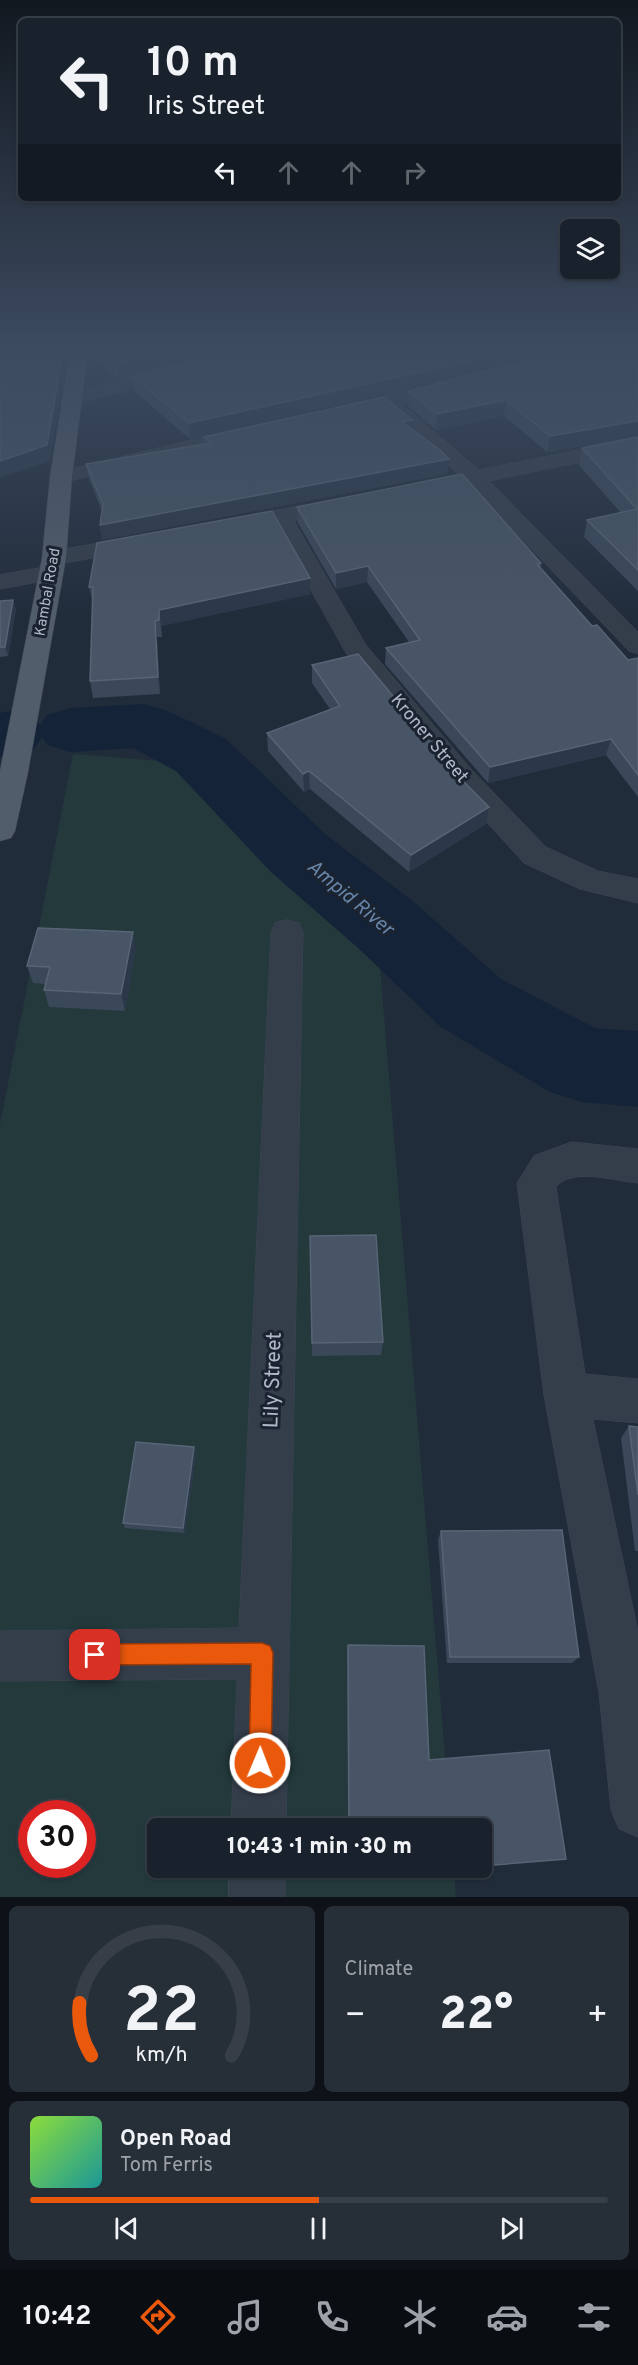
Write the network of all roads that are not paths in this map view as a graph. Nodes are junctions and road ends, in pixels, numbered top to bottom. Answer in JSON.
{"nodes":[{"id":1,"x":65,"y":440,"type":"edge"},
{"id":2,"x":219,"y":440,"type":"edge"},
{"id":3,"x":431,"y":440,"type":"edge"},
{"id":4,"x":638,"y":444,"type":"edge"},
{"id":5,"x":60,"y":477,"type":"junction"},
{"id":6,"x":474,"y":477,"type":"junction"},
{"id":7,"x":406,"y":491,"type":"edge"},
{"id":8,"x":360,"y":501,"type":"edge"},
{"id":9,"x":281,"y":517,"type":"junction"},
{"id":10,"x":214,"y":529,"type":"edge"},
{"id":11,"x":159,"y":539,"type":"edge"},
{"id":12,"x":53,"y":566,"type":"junction"},
{"id":13,"x":0,"y":582,"type":"edge"},
{"id":14,"x":638,"y":646,"type":"edge"},
{"id":15,"x":0,"y":831,"type":"edge"},
{"id":16,"x":638,"y":891,"type":"edge"},
{"id":17,"x":287,"y":932,"type":"dead end"},
{"id":18,"x":638,"y":1166,"type":"edge"},
{"id":19,"x":566,"y":1395,"type":"junction"},
{"id":20,"x":638,"y":1401,"type":"edge"},
{"id":21,"x":262,"y":1653,"type":"junction"},
{"id":22,"x":0,"y":1656,"type":"edge"},
{"id":23,"x":631,"y":1694,"type":"edge"},
{"id":24,"x":638,"y":1810,"type":"edge"},
{"id":25,"x":258,"y":1818,"type":"edge"},
{"id":26,"x":257,"y":1878,"type":"edge"},
{"id":27,"x":257,"y":1897,"type":"edge"}],
"edges":[{"from":1,"to":5,"type":"main road","name":"Kambal Road"},
{"from":2,"to":5,"type":"street"},
{"from":3,"to":6,"type":"street"},
{"from":4,"to":6,"type":"street"},
{"from":5,"to":12,"type":"main road","name":"Kambal Road"},
{"from":6,"to":7,"type":"street"},
{"from":6,"to":14,"type":"street"},
{"from":8,"to":9,"type":"street"},
{"from":9,"to":10,"type":"street"},
{"from":9,"to":16,"type":"street","name":"Kroner Street"},
{"from":11,"to":12,"type":"street"},
{"from":12,"to":13,"type":"street"},
{"from":12,"to":15,"type":"main road","name":"Kambal Road"},
{"from":17,"to":21,"type":"street","name":"Lily Street"},
{"from":18,"to":19,"type":"street"},
{"from":19,"to":20,"type":"street"},
{"from":19,"to":23,"type":"street"},
{"from":21,"to":22,"type":"street"},
{"from":21,"to":25,"type":"street","name":"Lily Street"},
{"from":23,"to":24,"type":"street"},
{"from":26,"to":27,"type":"street"}]}
